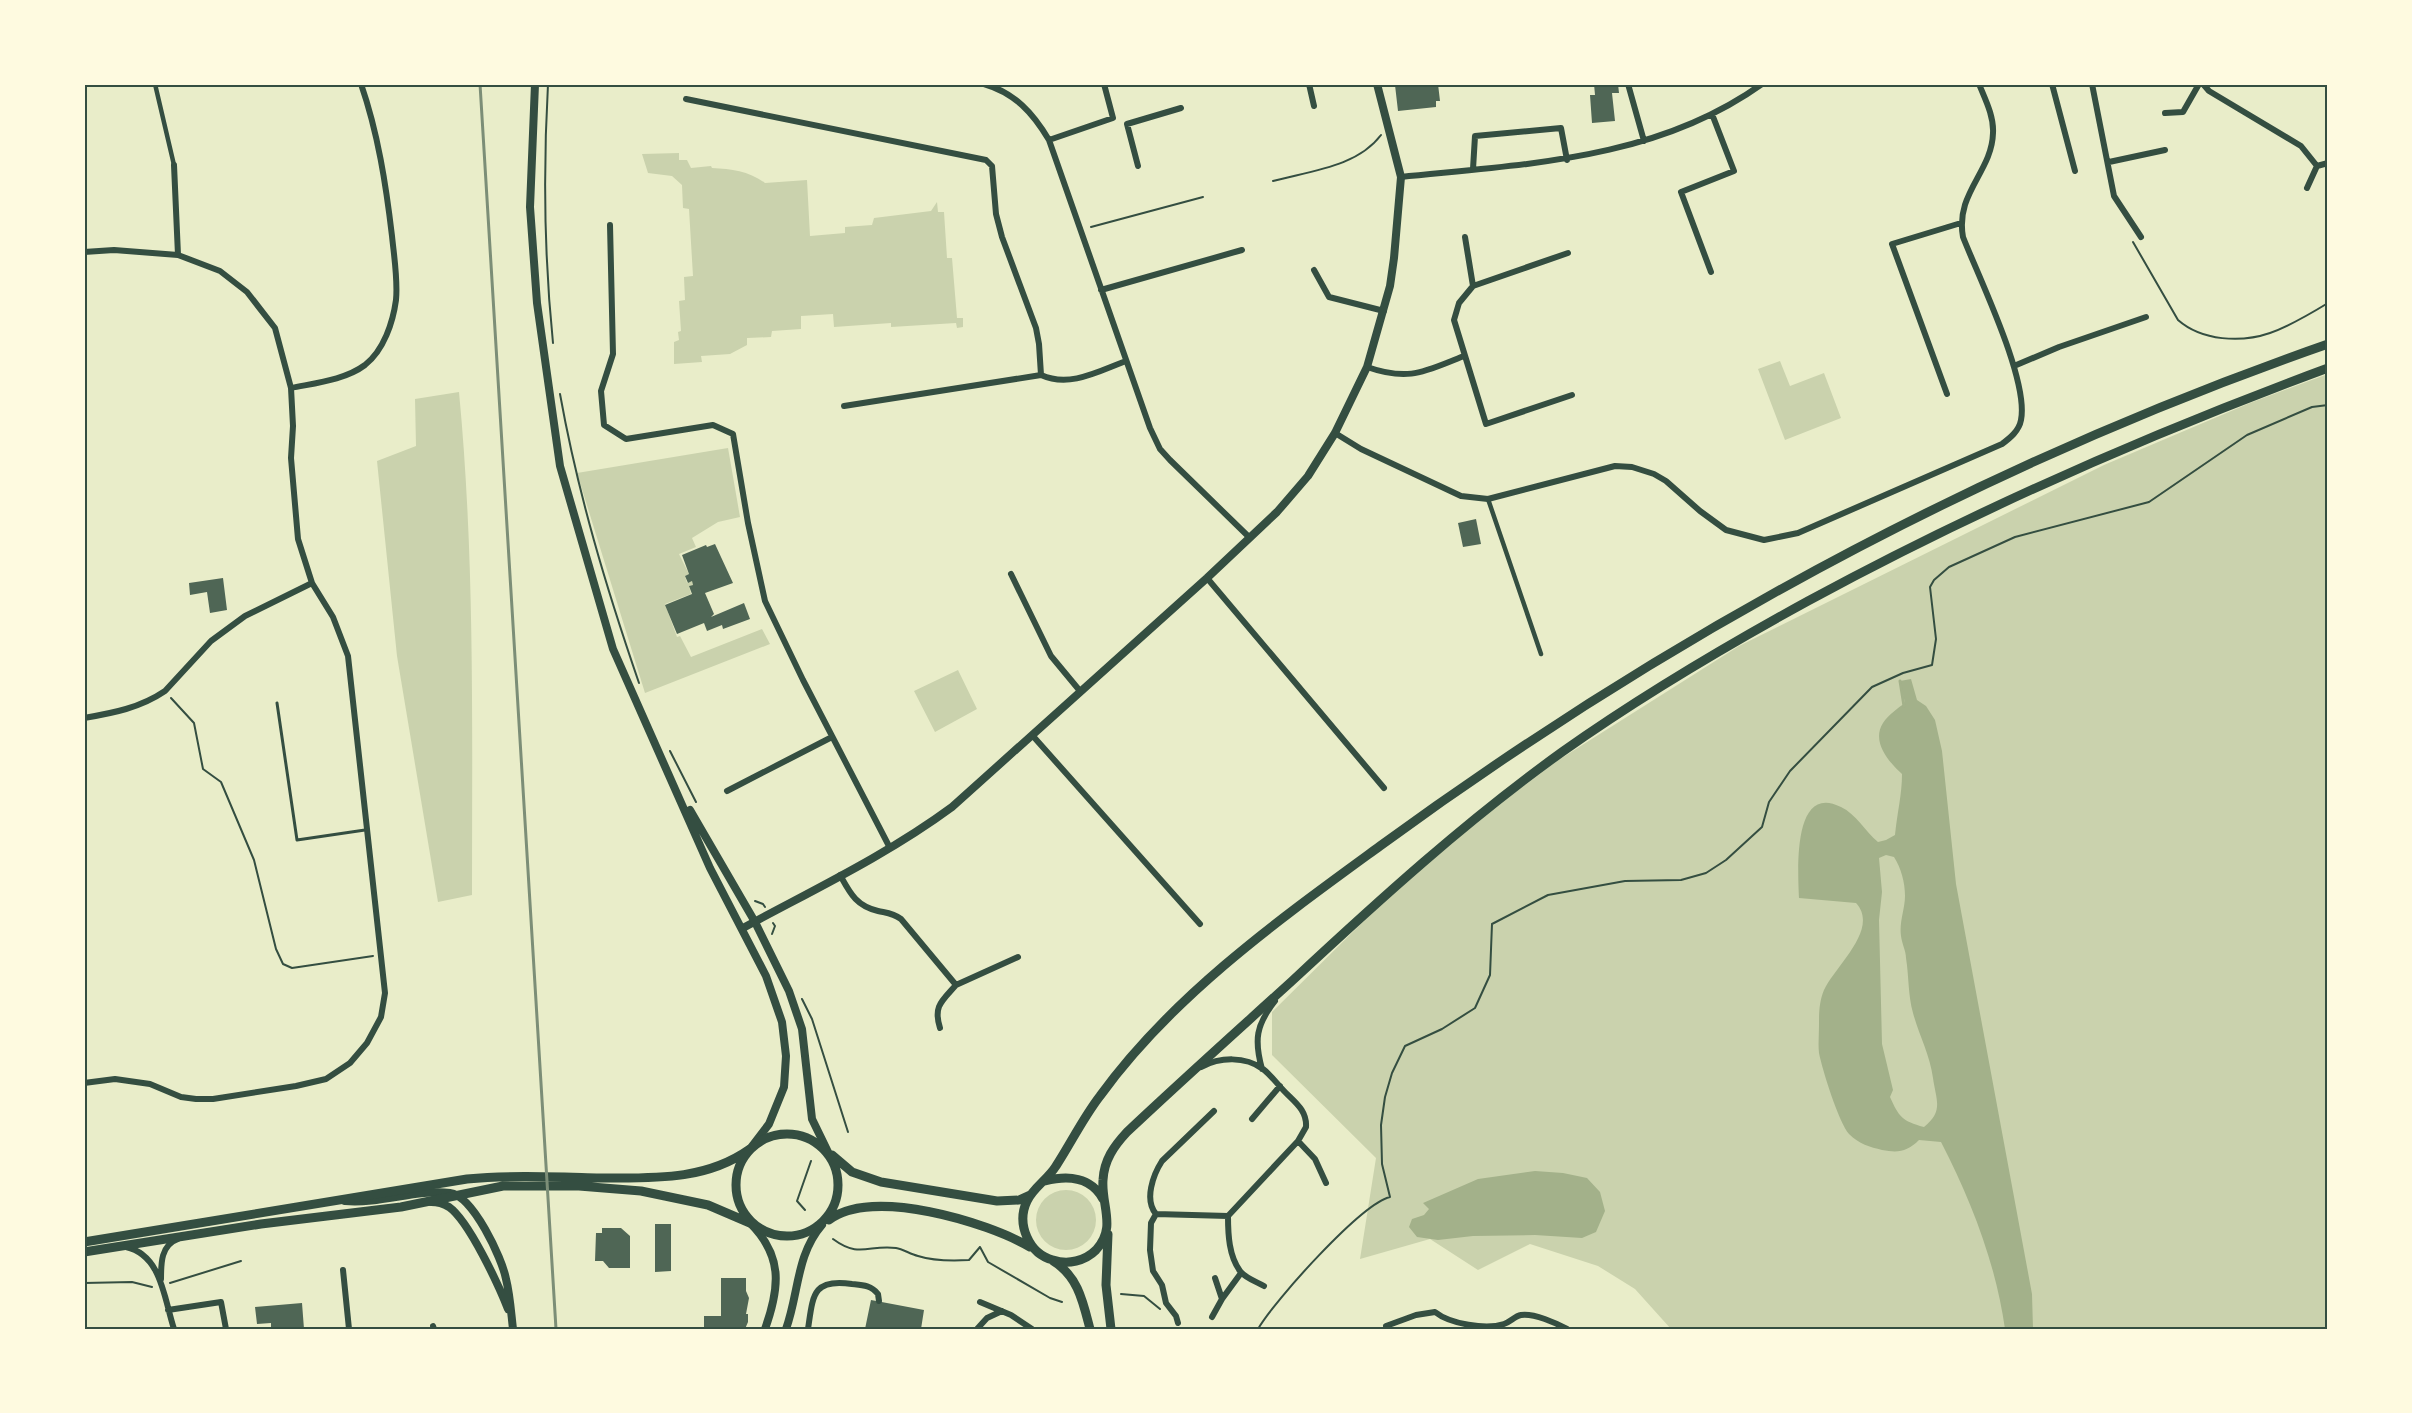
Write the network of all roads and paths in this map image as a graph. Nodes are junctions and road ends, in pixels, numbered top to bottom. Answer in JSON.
{"nodes":[{"id":1,"x":155,"y":84,"type":"edge"},
{"id":2,"x":362,"y":84,"type":"edge"},
{"id":3,"x":535,"y":84,"type":"edge"},
{"id":4,"x":548,"y":84,"type":"edge"},
{"id":5,"x":984,"y":84,"type":"edge"},
{"id":6,"x":1104,"y":84,"type":"edge"},
{"id":7,"x":1308,"y":84,"type":"edge"},
{"id":8,"x":1377,"y":84,"type":"edge"},
{"id":9,"x":1628,"y":84,"type":"edge"},
{"id":10,"x":1762,"y":84,"type":"edge"},
{"id":11,"x":1979,"y":84,"type":"edge"},
{"id":12,"x":2052,"y":84,"type":"edge"},
{"id":13,"x":2092,"y":84,"type":"edge"},
{"id":14,"x":2201,"y":84,"type":"edge"},
{"id":15,"x":686,"y":99,"type":"dead end"},
{"id":16,"x":1314,"y":106,"type":"dead end"},
{"id":17,"x":1181,"y":108,"type":"dead end"},
{"id":18,"x":2165,"y":113,"type":"dead end"},
{"id":19,"x":1712,"y":114,"type":"junction"},
{"id":20,"x":1113,"y":118,"type":"junction"},
{"id":21,"x":1127,"y":124,"type":"junction"},
{"id":22,"x":1383,"y":134,"type":"dead end"},
{"id":23,"x":1049,"y":140,"type":"junction"},
{"id":24,"x":1644,"y":141,"type":"junction"},
{"id":25,"x":2165,"y":150,"type":"dead end"},
{"id":26,"x":1567,"y":160,"type":"junction"},
{"id":27,"x":2109,"y":162,"type":"junction"},
{"id":28,"x":2328,"y":163,"type":"edge"},
{"id":29,"x":174,"y":165,"type":"joint"},
{"id":30,"x":1138,"y":166,"type":"dead end"},
{"id":31,"x":2316,"y":166,"type":"junction"},
{"id":32,"x":1473,"y":169,"type":"junction"},
{"id":33,"x":2075,"y":171,"type":"dead end"},
{"id":34,"x":1401,"y":177,"type":"junction"},
{"id":35,"x":1273,"y":180,"type":"dead end"},
{"id":36,"x":2307,"y":189,"type":"dead end"},
{"id":37,"x":1203,"y":197,"type":"dead end"},
{"id":38,"x":1960,"y":223,"type":"junction"},
{"id":39,"x":610,"y":225,"type":"dead end"},
{"id":40,"x":1091,"y":226,"type":"dead end"},
{"id":41,"x":1465,"y":237,"type":"dead end"},
{"id":42,"x":2130,"y":237,"type":"dead end"},
{"id":43,"x":2141,"y":237,"type":"dead end"},
{"id":44,"x":1242,"y":250,"type":"dead end"},
{"id":45,"x":84,"y":252,"type":"edge"},
{"id":46,"x":1568,"y":253,"type":"dead end"},
{"id":47,"x":178,"y":255,"type":"junction"},
{"id":48,"x":1314,"y":270,"type":"dead end"},
{"id":49,"x":1711,"y":272,"type":"dead end"},
{"id":50,"x":1473,"y":286,"type":"junction"},
{"id":51,"x":1101,"y":290,"type":"junction"},
{"id":52,"x":2328,"y":303,"type":"edge"},
{"id":53,"x":1384,"y":311,"type":"junction"},
{"id":54,"x":2146,"y":317,"type":"dead end"},
{"id":55,"x":2328,"y":344,"type":"edge"},
{"id":56,"x":554,"y":346,"type":"dead end"},
{"id":57,"x":1464,"y":356,"type":"junction"},
{"id":58,"x":1126,"y":361,"type":"junction"},
{"id":59,"x":2014,"y":366,"type":"junction"},
{"id":60,"x":1368,"y":367,"type":"junction"},
{"id":61,"x":2328,"y":368,"type":"edge"},
{"id":62,"x":1041,"y":375,"type":"junction"},
{"id":63,"x":291,"y":388,"type":"junction"},
{"id":64,"x":560,"y":390,"type":"dead end"},
{"id":65,"x":1947,"y":394,"type":"dead end"},
{"id":66,"x":1572,"y":395,"type":"dead end"},
{"id":67,"x":2328,"y":405,"type":"edge"},
{"id":68,"x":844,"y":406,"type":"dead end"},
{"id":69,"x":1335,"y":433,"type":"junction"},
{"id":70,"x":1488,"y":500,"type":"junction"},
{"id":71,"x":1250,"y":538,"type":"junction"},
{"id":72,"x":1011,"y":574,"type":"dead end"},
{"id":73,"x":1207,"y":578,"type":"junction"},
{"id":74,"x":312,"y":583,"type":"junction"},
{"id":75,"x":1542,"y":654,"type":"dead end"},
{"id":76,"x":641,"y":687,"type":"dead end"},
{"id":77,"x":165,"y":691,"type":"junction"},
{"id":78,"x":1080,"y":691,"type":"junction"},
{"id":79,"x":277,"y":703,"type":"dead end"},
{"id":80,"x":84,"y":718,"type":"edge"},
{"id":81,"x":1032,"y":735,"type":"junction"},
{"id":82,"x":832,"y":737,"type":"junction"},
{"id":83,"x":667,"y":746,"type":"dead end"},
{"id":84,"x":675,"y":787,"type":"junction"},
{"id":85,"x":1384,"y":788,"type":"dead end"},
{"id":86,"x":727,"y":791,"type":"dead end"},
{"id":87,"x":700,"y":806,"type":"dead end"},
{"id":88,"x":368,"y":830,"type":"junction"},
{"id":89,"x":890,"y":848,"type":"junction"},
{"id":90,"x":840,"y":875,"type":"junction"},
{"id":91,"x":753,"y":901,"type":"dead end"},
{"id":92,"x":768,"y":914,"type":"junction"},
{"id":93,"x":755,"y":922,"type":"junction"},
{"id":94,"x":1200,"y":924,"type":"dead end"},
{"id":95,"x":743,"y":928,"type":"junction"},
{"id":96,"x":771,"y":936,"type":"dead end"},
{"id":97,"x":382,"y":955,"type":"junction"},
{"id":98,"x":1018,"y":957,"type":"dead end"},
{"id":99,"x":1293,"y":980,"type":"junction"},
{"id":100,"x":956,"y":985,"type":"junction"},
{"id":101,"x":798,"y":990,"type":"dead end"},
{"id":102,"x":940,"y":1028,"type":"dead end"},
{"id":103,"x":1262,"y":1069,"type":"junction"},
{"id":104,"x":1193,"y":1072,"type":"junction"},
{"id":105,"x":84,"y":1083,"type":"edge"},
{"id":106,"x":1280,"y":1086,"type":"junction"},
{"id":107,"x":1214,"y":1111,"type":"dead end"},
{"id":108,"x":1252,"y":1119,"type":"dead end"},
{"id":109,"x":848,"y":1132,"type":"dead end"},
{"id":110,"x":1298,"y":1141,"type":"junction"},
{"id":111,"x":750,"y":1149,"type":"junction"},
{"id":112,"x":828,"y":1152,"type":"junction"},
{"id":113,"x":811,"y":1161,"type":"dead end"},
{"id":114,"x":1045,"y":1181,"type":"junction"},
{"id":115,"x":1326,"y":1183,"type":"dead end"},
{"id":116,"x":481,"y":1190,"type":"junction"},
{"id":117,"x":1030,"y":1195,"type":"junction"},
{"id":118,"x":459,"y":1196,"type":"junction"},
{"id":119,"x":340,"y":1201,"type":"junction"},
{"id":120,"x":430,"y":1202,"type":"junction"},
{"id":121,"x":1107,"y":1207,"type":"junction"},
{"id":122,"x":806,"y":1210,"type":"dead end"},
{"id":123,"x":474,"y":1213,"type":"junction"},
{"id":124,"x":1156,"y":1214,"type":"junction"},
{"id":125,"x":1228,"y":1216,"type":"junction"},
{"id":126,"x":750,"y":1223,"type":"junction"},
{"id":127,"x":822,"y":1225,"type":"junction"},
{"id":128,"x":1108,"y":1225,"type":"junction"},
{"id":129,"x":192,"y":1234,"type":"junction"},
{"id":130,"x":833,"y":1239,"type":"dead end"},
{"id":131,"x":84,"y":1242,"type":"edge"},
{"id":132,"x":118,"y":1246,"type":"junction"},
{"id":133,"x":1034,"y":1249,"type":"junction"},
{"id":134,"x":84,"y":1252,"type":"edge"},
{"id":135,"x":1048,"y":1259,"type":"junction"},
{"id":136,"x":241,"y":1261,"type":"dead end"},
{"id":137,"x":343,"y":1270,"type":"dead end"},
{"id":138,"x":1241,"y":1273,"type":"junction"},
{"id":139,"x":1215,"y":1278,"type":"dead end"},
{"id":140,"x":161,"y":1282,"type":"junction"},
{"id":141,"x":84,"y":1283,"type":"edge"},
{"id":142,"x":168,"y":1284,"type":"dead end"},
{"id":143,"x":1264,"y":1286,"type":"dead end"},
{"id":144,"x":152,"y":1287,"type":"dead end"},
{"id":145,"x":1122,"y":1294,"type":"dead end"},
{"id":146,"x":1222,"y":1299,"type":"junction"},
{"id":147,"x":879,"y":1301,"type":"dead end"},
{"id":148,"x":980,"y":1302,"type":"dead end"},
{"id":149,"x":1062,"y":1302,"type":"dead end"},
{"id":150,"x":168,"y":1310,"type":"junction"},
{"id":151,"x":1003,"y":1311,"type":"junction"},
{"id":152,"x":1162,"y":1311,"type":"dead end"},
{"id":153,"x":1212,"y":1317,"type":"dead end"},
{"id":154,"x":1178,"y":1323,"type":"dead end"},
{"id":155,"x":1386,"y":1326,"type":"dead end"},
{"id":156,"x":512,"y":1327,"type":"edge"},
{"id":157,"x":787,"y":1327,"type":"edge"},
{"id":158,"x":1477,"y":1327,"type":"edge"},
{"id":159,"x":174,"y":1329,"type":"edge"},
{"id":160,"x":226,"y":1329,"type":"edge"},
{"id":161,"x":349,"y":1329,"type":"edge"},
{"id":162,"x":765,"y":1329,"type":"edge"},
{"id":163,"x":808,"y":1329,"type":"edge"},
{"id":164,"x":977,"y":1329,"type":"edge"},
{"id":165,"x":1032,"y":1329,"type":"edge"},
{"id":166,"x":1090,"y":1329,"type":"edge"},
{"id":167,"x":1111,"y":1329,"type":"edge"},
{"id":168,"x":1258,"y":1329,"type":"edge"},
{"id":169,"x":1567,"y":1329,"type":"edge"}],
"edges":[{"from":1,"to":29,"type":"street"},
{"from":2,"to":63,"type":"street"},
{"from":3,"to":84,"type":"main road"},
{"from":4,"to":56,"type":"path"},
{"from":5,"to":23,"type":"street"},
{"from":6,"to":20,"type":"street"},
{"from":7,"to":16,"type":"street"},
{"from":8,"to":34,"type":"street"},
{"from":9,"to":24,"type":"street"},
{"from":10,"to":19,"type":"street"},
{"from":11,"to":38,"type":"street"},
{"from":12,"to":33,"type":"street"},
{"from":13,"to":27,"type":"street"},
{"from":14,"to":18,"type":"street"},
{"from":14,"to":31,"type":"street"},
{"from":15,"to":62,"type":"street"},
{"from":17,"to":21,"type":"street"},
{"from":19,"to":24,"type":"street"},
{"from":19,"to":49,"type":"street"},
{"from":20,"to":21,"type":"street"},
{"from":20,"to":23,"type":"street"},
{"from":21,"to":30,"type":"street"},
{"from":22,"to":35,"type":"path"},
{"from":23,"to":51,"type":"street"},
{"from":24,"to":26,"type":"street"},
{"from":25,"to":27,"type":"street"},
{"from":26,"to":32,"type":"street"},
{"from":26,"to":32,"type":"street"},
{"from":27,"to":43,"type":"street"},
{"from":28,"to":31,"type":"street"},
{"from":29,"to":47,"type":"street"},
{"from":31,"to":36,"type":"street"},
{"from":32,"to":34,"type":"street"},
{"from":34,"to":53,"type":"street"},
{"from":37,"to":40,"type":"path"},
{"from":38,"to":59,"type":"street"},
{"from":38,"to":65,"type":"street"},
{"from":39,"to":82,"type":"street"},
{"from":41,"to":50,"type":"street"},
{"from":42,"to":52,"type":"path"},
{"from":44,"to":51,"type":"street"},
{"from":45,"to":47,"type":"street"},
{"from":46,"to":50,"type":"street"},
{"from":47,"to":63,"type":"street"},
{"from":48,"to":53,"type":"street"},
{"from":50,"to":57,"type":"street"},
{"from":51,"to":58,"type":"street"},
{"from":53,"to":60,"type":"street"},
{"from":54,"to":59,"type":"street"},
{"from":55,"to":114,"type":"main road"},
{"from":57,"to":60,"type":"street"},
{"from":57,"to":66,"type":"street"},
{"from":58,"to":62,"type":"street"},
{"from":58,"to":71,"type":"street"},
{"from":59,"to":70,"type":"street"},
{"from":60,"to":69,"type":"street"},
{"from":61,"to":99,"type":"main road"},
{"from":62,"to":68,"type":"street"},
{"from":63,"to":74,"type":"street"},
{"from":64,"to":76,"type":"path"},
{"from":67,"to":168,"type":"path"},
{"from":69,"to":70,"type":"street"},
{"from":69,"to":71,"type":"street"},
{"from":70,"to":75,"type":"street"},
{"from":71,"to":73,"type":"street"},
{"from":72,"to":78,"type":"street"},
{"from":73,"to":78,"type":"street"},
{"from":73,"to":85,"type":"street"},
{"from":74,"to":77,"type":"street"},
{"from":74,"to":88,"type":"street"},
{"from":77,"to":80,"type":"street"},
{"from":77,"to":97,"type":"path"},
{"from":78,"to":81,"type":"street"},
{"from":79,"to":88,"type":"lane"},
{"from":81,"to":89,"type":"street"},
{"from":81,"to":94,"type":"street"},
{"from":82,"to":86,"type":"street"},
{"from":82,"to":89,"type":"street"},
{"from":83,"to":87,"type":"path"},
{"from":84,"to":93,"type":"main road"},
{"from":84,"to":95,"type":"main road"},
{"from":88,"to":97,"type":"street"},
{"from":89,"to":90,"type":"street"},
{"from":90,"to":92,"type":"street"},
{"from":90,"to":100,"type":"street"},
{"from":91,"to":92,"type":"path"},
{"from":92,"to":93,"type":"street"},
{"from":92,"to":96,"type":"path"},
{"from":93,"to":95,"type":"street"},
{"from":93,"to":112,"type":"main road"},
{"from":95,"to":111,"type":"main road"},
{"from":97,"to":105,"type":"street"},
{"from":98,"to":100,"type":"street"},
{"from":99,"to":103,"type":"street"},
{"from":99,"to":104,"type":"main road"},
{"from":100,"to":102,"type":"street"},
{"from":101,"to":109,"type":"path"},
{"from":103,"to":104,"type":"street"},
{"from":103,"to":106,"type":"street"},
{"from":104,"to":121,"type":"main road"},
{"from":106,"to":108,"type":"street"},
{"from":106,"to":110,"type":"street"},
{"from":107,"to":124,"type":"street"},
{"from":110,"to":115,"type":"street"},
{"from":110,"to":125,"type":"street"},
{"from":111,"to":112,"type":"main road"},
{"from":111,"to":119,"type":"main road"},
{"from":111,"to":126,"type":"main road"},
{"from":112,"to":117,"type":"main road"},
{"from":112,"to":127,"type":"main road"},
{"from":113,"to":122,"type":"path"},
{"from":114,"to":117,"type":"main road"},
{"from":114,"to":121,"type":"main road"},
{"from":116,"to":118,"type":"main road"},
{"from":116,"to":123,"type":"street"},
{"from":116,"to":126,"type":"main road"},
{"from":117,"to":133,"type":"main road"},
{"from":118,"to":119,"type":"street"},
{"from":118,"to":120,"type":"main road"},
{"from":118,"to":123,"type":"street"},
{"from":119,"to":131,"type":"main road"},
{"from":120,"to":129,"type":"main road"},
{"from":120,"to":156,"type":"street"},
{"from":121,"to":128,"type":"main road"},
{"from":123,"to":156,"type":"street"},
{"from":124,"to":125,"type":"street"},
{"from":124,"to":154,"type":"street"},
{"from":125,"to":138,"type":"street"},
{"from":126,"to":127,"type":"main road"},
{"from":126,"to":162,"type":"street"},
{"from":127,"to":133,"type":"main road"},
{"from":127,"to":157,"type":"street"},
{"from":128,"to":135,"type":"main road"},
{"from":128,"to":167,"type":"main road"},
{"from":129,"to":132,"type":"main road"},
{"from":129,"to":140,"type":"street"},
{"from":130,"to":149,"type":"path"},
{"from":132,"to":134,"type":"main road"},
{"from":132,"to":140,"type":"street"},
{"from":133,"to":135,"type":"main road"},
{"from":135,"to":166,"type":"main road"},
{"from":136,"to":142,"type":"path"},
{"from":137,"to":161,"type":"street"},
{"from":138,"to":143,"type":"street"},
{"from":138,"to":146,"type":"street"},
{"from":139,"to":146,"type":"street"},
{"from":140,"to":150,"type":"street"},
{"from":141,"to":144,"type":"path"},
{"from":145,"to":152,"type":"path"},
{"from":146,"to":153,"type":"street"},
{"from":147,"to":163,"type":"street"},
{"from":148,"to":151,"type":"street"},
{"from":150,"to":159,"type":"street"},
{"from":150,"to":160,"type":"street"},
{"from":151,"to":164,"type":"street"},
{"from":151,"to":165,"type":"street"},
{"from":155,"to":158,"type":"street"},
{"from":158,"to":169,"type":"street"}]}
